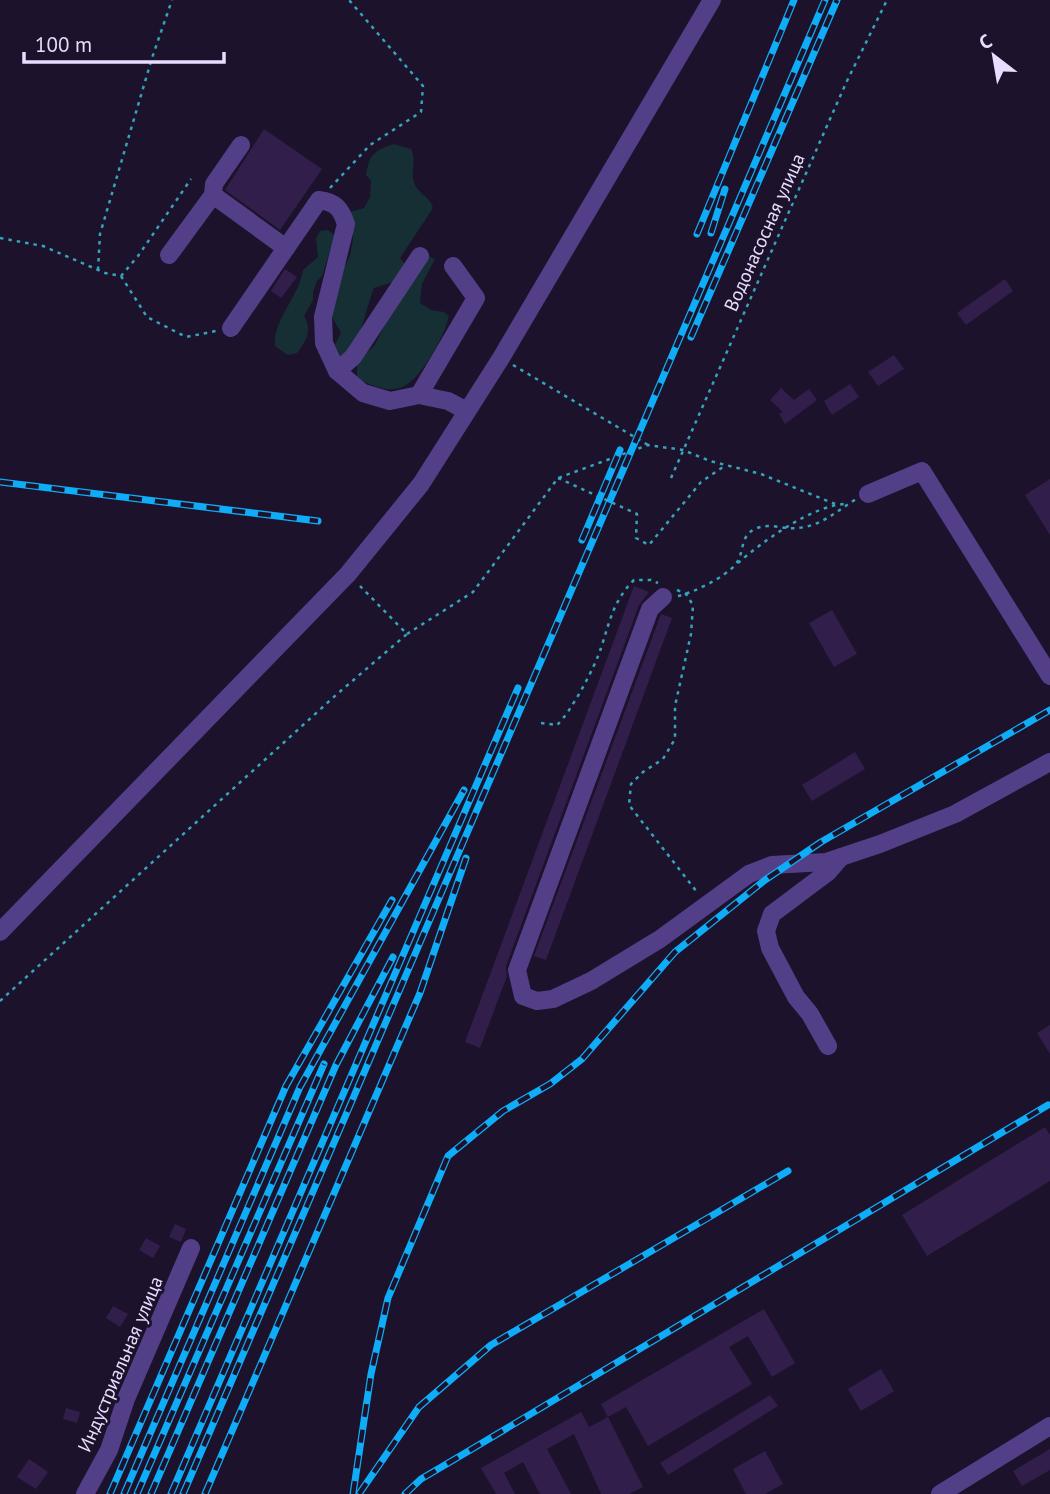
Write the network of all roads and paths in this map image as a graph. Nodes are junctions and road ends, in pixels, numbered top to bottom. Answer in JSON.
{"nodes":[{"id":1,"x":172,"y":0,"type":"edge"},
{"id":2,"x":349,"y":0,"type":"edge"},
{"id":3,"x":712,"y":0,"type":"edge"},
{"id":4,"x":887,"y":0,"type":"edge"},
{"id":5,"x":241,"y":145,"type":"dead end"},
{"id":6,"x":191,"y":179,"type":"dead end"},
{"id":7,"x":213,"y":195,"type":"junction"},
{"id":8,"x":319,"y":200,"type":"junction"},
{"id":9,"x":0,"y":239,"type":"edge"},
{"id":10,"x":286,"y":248,"type":"junction"},
{"id":11,"x":169,"y":255,"type":"dead end"},
{"id":12,"x":419,"y":256,"type":"dead end"},
{"id":13,"x":453,"y":266,"type":"dead end"},
{"id":14,"x":98,"y":270,"type":"junction"},
{"id":15,"x":121,"y":276,"type":"junction"},
{"id":16,"x":231,"y":328,"type":"joint"},
{"id":17,"x":501,"y":358,"type":"junction"},
{"id":18,"x":337,"y":371,"type":"junction"},
{"id":19,"x":419,"y":395,"type":"junction"},
{"id":20,"x":467,"y":411,"type":"junction"},
{"id":21,"x":648,"y":445,"type":"junction"},
{"id":22,"x":683,"y":450,"type":"junction"},
{"id":23,"x":726,"y":465,"type":"junction"},
{"id":24,"x":558,"y":478,"type":"junction"},
{"id":25,"x":671,"y":478,"type":"dead end"},
{"id":26,"x":868,"y":494,"type":"joint"},
{"id":27,"x":835,"y":504,"type":"junction"},
{"id":28,"x":848,"y":505,"type":"junction"},
{"id":29,"x":785,"y":528,"type":"junction"},
{"id":30,"x":736,"y":565,"type":"junction"},
{"id":31,"x":348,"y":574,"type":"junction"},
{"id":32,"x":667,"y":591,"type":"junction"},
{"id":33,"x":686,"y":594,"type":"junction"},
{"id":34,"x":407,"y":634,"type":"junction"},
{"id":35,"x":1050,"y":676,"type":"edge"},
{"id":36,"x":541,"y":723,"type":"dead end"},
{"id":37,"x":1050,"y":762,"type":"edge"},
{"id":38,"x":841,"y":857,"type":"junction"},
{"id":39,"x":708,"y":904,"type":"junction"},
{"id":40,"x":0,"y":932,"type":"edge"},
{"id":41,"x":0,"y":1001,"type":"edge"},
{"id":42,"x":828,"y":1046,"type":"dead end"},
{"id":43,"x":191,"y":1248,"type":"dead end"},
{"id":44,"x":1050,"y":1426,"type":"edge"},
{"id":45,"x":85,"y":1494,"type":"edge"},
{"id":46,"x":940,"y":1494,"type":"edge"}],
"edges":[{"from":1,"to":14,"type":"path"},
{"from":2,"to":8,"type":"path"},
{"from":3,"to":17,"type":"street"},
{"from":4,"to":22,"type":"path","name":"Водонасосная улица"},
{"from":5,"to":7,"type":"street"},
{"from":6,"to":15,"type":"path"},
{"from":7,"to":10,"type":"street"},
{"from":7,"to":11,"type":"street"},
{"from":8,"to":10,"type":"street"},
{"from":8,"to":18,"type":"street"},
{"from":9,"to":14,"type":"path"},
{"from":10,"to":16,"type":"street"},
{"from":12,"to":18,"type":"street"},
{"from":13,"to":19,"type":"street"},
{"from":14,"to":15,"type":"path"},
{"from":15,"to":16,"type":"path"},
{"from":17,"to":20,"type":"street"},
{"from":17,"to":21,"type":"path"},
{"from":18,"to":19,"type":"street"},
{"from":19,"to":20,"type":"street"},
{"from":20,"to":31,"type":"street"},
{"from":21,"to":22,"type":"path"},
{"from":21,"to":24,"type":"path"},
{"from":22,"to":23,"type":"path"},
{"from":22,"to":25,"type":"path","name":"Водонасосная улица"},
{"from":23,"to":24,"type":"path"},
{"from":23,"to":27,"type":"path"},
{"from":24,"to":34,"type":"path"},
{"from":26,"to":28,"type":"path"},
{"from":26,"to":35,"type":"street"},
{"from":27,"to":28,"type":"path"},
{"from":27,"to":29,"type":"path"},
{"from":28,"to":29,"type":"path"},
{"from":29,"to":30,"type":"path"},
{"from":29,"to":30,"type":"path"},
{"from":30,"to":33,"type":"path"},
{"from":31,"to":34,"type":"path"},
{"from":31,"to":40,"type":"street"},
{"from":32,"to":33,"type":"path"},
{"from":32,"to":33,"type":"path"},
{"from":32,"to":36,"type":"path"},
{"from":32,"to":39,"type":"street"},
{"from":33,"to":39,"type":"path"},
{"from":34,"to":41,"type":"path"},
{"from":37,"to":38,"type":"street"},
{"from":38,"to":39,"type":"street"},
{"from":38,"to":42,"type":"street"},
{"from":43,"to":45,"type":"street","name":"Индустриальная улица"},
{"from":44,"to":46,"type":"street"}]}
